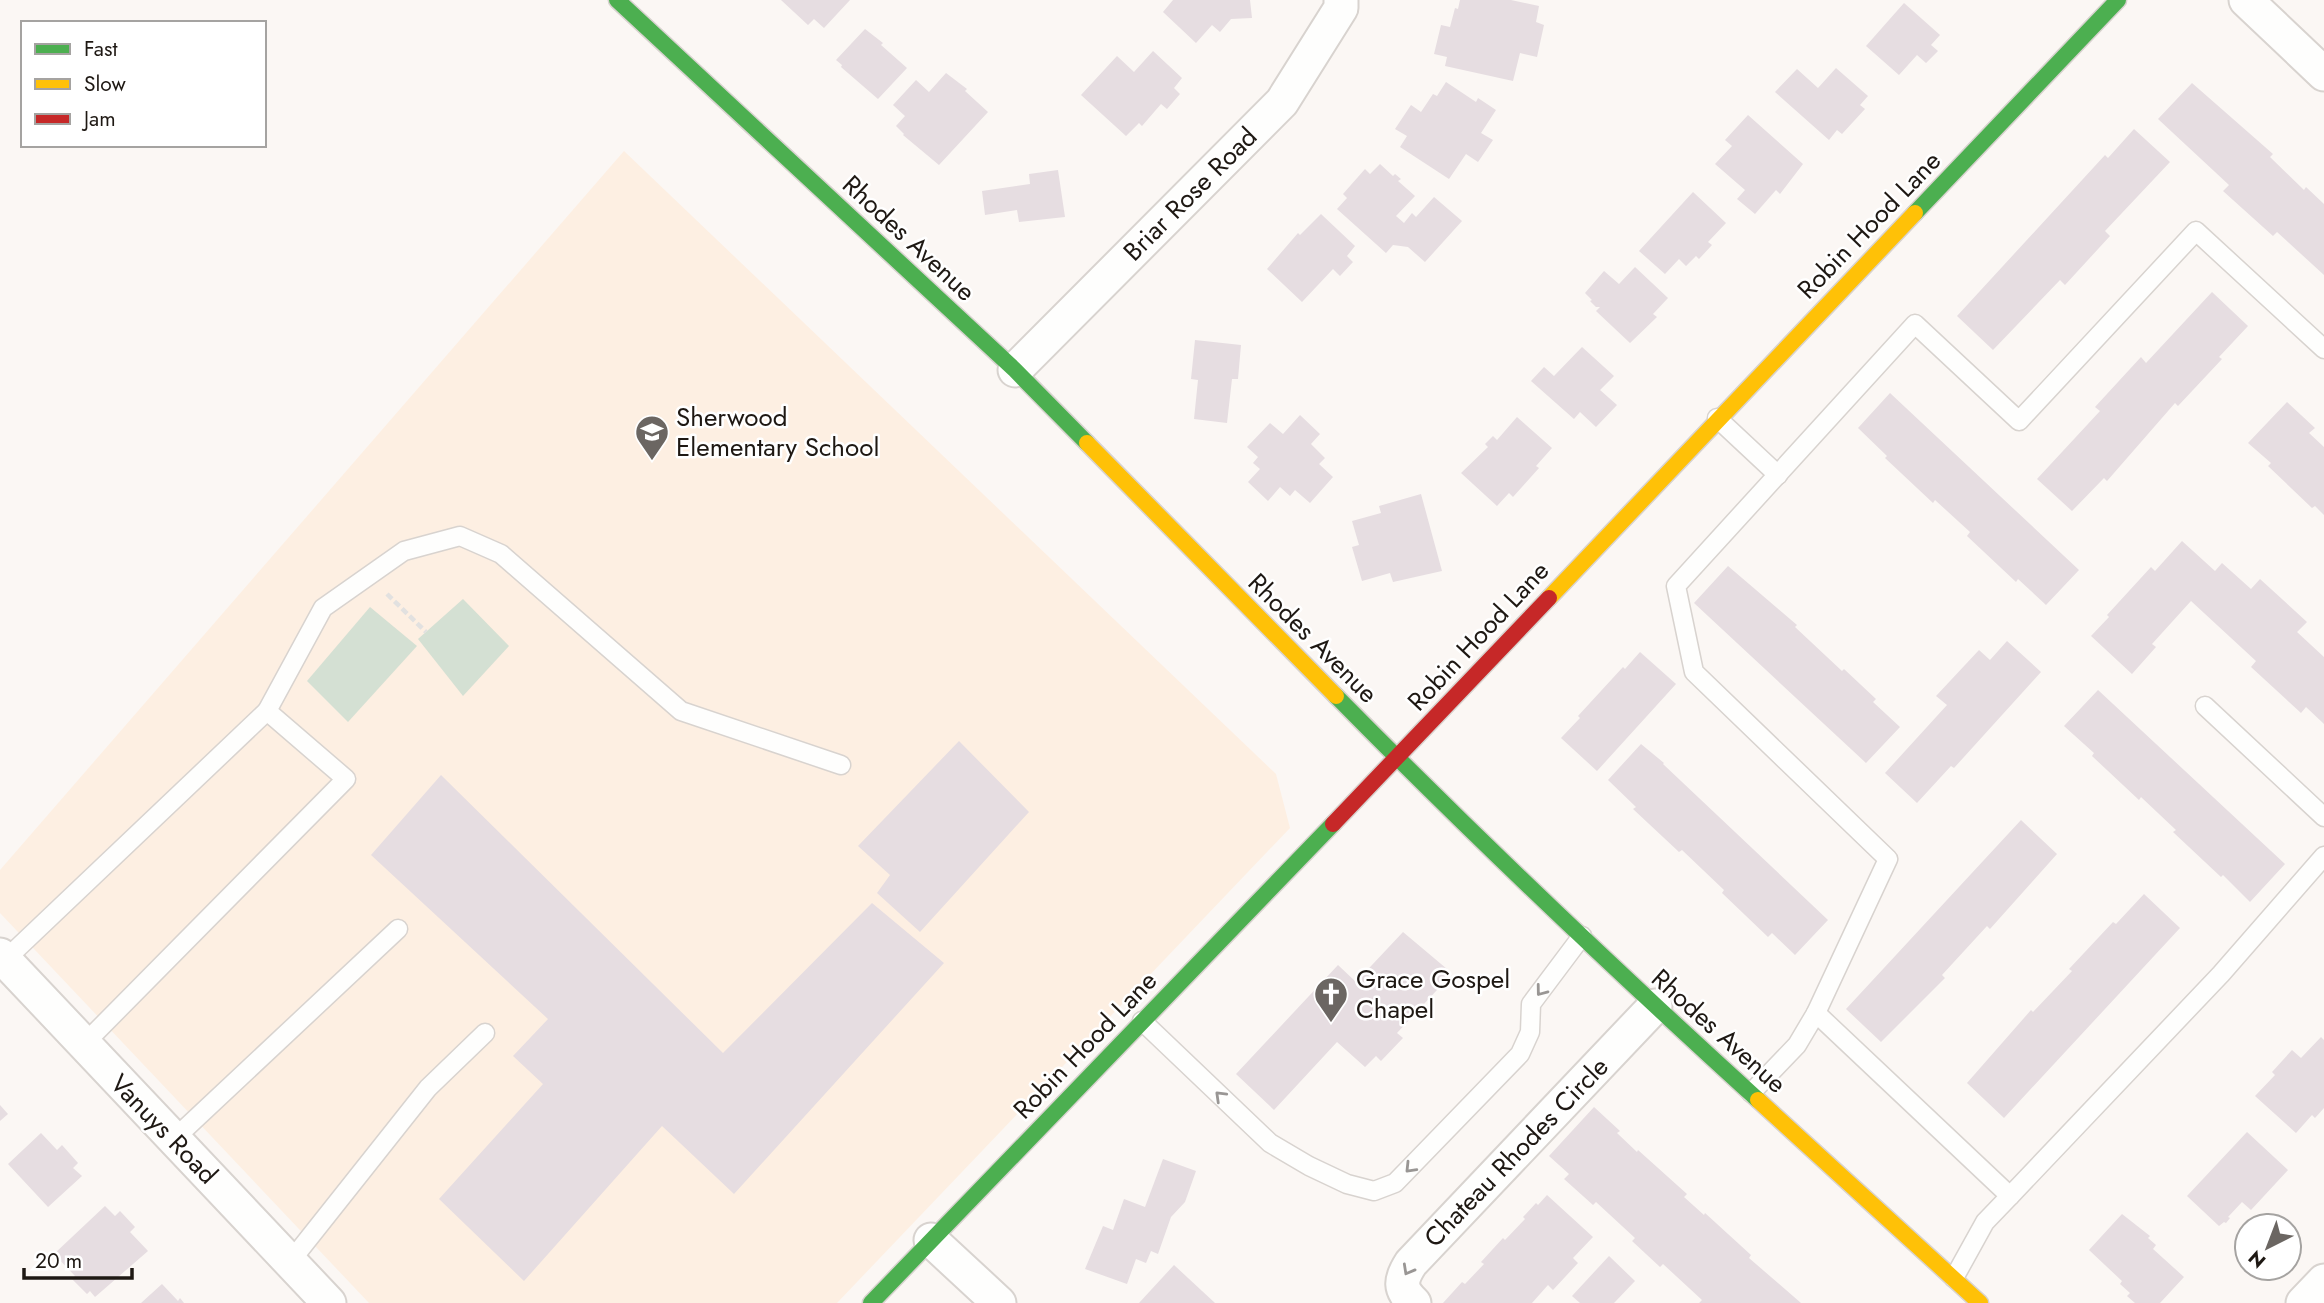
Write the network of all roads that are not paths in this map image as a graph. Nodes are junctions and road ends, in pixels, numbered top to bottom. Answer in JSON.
{"nodes":[{"id":1,"x":617,"y":0,"type":"edge"},
{"id":2,"x":1340,"y":0,"type":"edge"},
{"id":3,"x":2118,"y":0,"type":"edge"},
{"id":4,"x":2246,"y":0,"type":"edge"},
{"id":5,"x":2324,"y":74,"type":"edge"},
{"id":6,"x":2324,"y":349,"type":"edge"},
{"id":7,"x":1015,"y":370,"type":"junction"},
{"id":8,"x":1717,"y":418,"type":"junction"},
{"id":9,"x":1778,"y":475,"type":"junction"},
{"id":10,"x":2205,"y":706,"type":"dead end"},
{"id":11,"x":267,"y":711,"type":"junction"},
{"id":12,"x":1396,"y":758,"type":"junction"},
{"id":13,"x":841,"y":765,"type":"dead end"},
{"id":14,"x":2324,"y":817,"type":"edge"},
{"id":15,"x":2324,"y":856,"type":"edge"},
{"id":16,"x":398,"y":929,"type":"dead end"},
{"id":17,"x":1582,"y":936,"type":"junction"},
{"id":18,"x":3,"y":958,"type":"edge"},
{"id":19,"x":1655,"y":1006,"type":"junction"},
{"id":20,"x":1816,"y":1013,"type":"junction"},
{"id":21,"x":1142,"y":1021,"type":"junction"},
{"id":22,"x":485,"y":1033,"type":"dead end"},
{"id":23,"x":84,"y":1044,"type":"junction"},
{"id":24,"x":1751,"y":1093,"type":"junction"},
{"id":25,"x":174,"y":1139,"type":"junction"},
{"id":26,"x":2010,"y":1196,"type":"junction"},
{"id":27,"x":931,"y":1240,"type":"junction"},
{"id":28,"x":290,"y":1262,"type":"junction"},
{"id":29,"x":2324,"y":1281,"type":"edge"},
{"id":30,"x":1960,"y":1292,"type":"edge"},
{"id":31,"x":329,"y":1303,"type":"edge"},
{"id":32,"x":871,"y":1303,"type":"edge"},
{"id":33,"x":999,"y":1303,"type":"edge"},
{"id":34,"x":1414,"y":1303,"type":"edge"},
{"id":35,"x":2304,"y":1303,"type":"edge"}],
"edges":[{"from":1,"to":7,"type":"main road","name":"Rhodes Avenue"},
{"from":2,"to":7,"type":"street","name":"Briar Rose Road"},
{"from":3,"to":8,"type":"main road","name":"Robin Hood Lane"},
{"from":4,"to":5,"type":"street"},
{"from":6,"to":9,"type":"lane"},
{"from":7,"to":12,"type":"main road","name":"Rhodes Avenue"},
{"from":8,"to":9,"type":"lane"},
{"from":8,"to":12,"type":"main road","name":"Robin Hood Lane"},
{"from":9,"to":20,"type":"lane"},
{"from":10,"to":14,"type":"lane"},
{"from":11,"to":13,"type":"lane"},
{"from":11,"to":18,"type":"lane"},
{"from":11,"to":23,"type":"lane"},
{"from":12,"to":17,"type":"main road","name":"Rhodes Avenue"},
{"from":12,"to":21,"type":"main road","name":"Robin Hood Lane"},
{"from":15,"to":26,"type":"lane"},
{"from":16,"to":25,"type":"lane"},
{"from":17,"to":19,"type":"main road","name":"Rhodes Avenue"},
{"from":17,"to":21,"type":"lane","one_way":true},
{"from":18,"to":23,"type":"street","name":"Vanuys Road"},
{"from":19,"to":24,"type":"main road","name":"Rhodes Avenue"},
{"from":19,"to":34,"type":"street","name":"Chateau Rhodes Circle","one_way":true},
{"from":20,"to":24,"type":"lane"},
{"from":20,"to":26,"type":"lane"},
{"from":21,"to":27,"type":"main road","name":"Robin Hood Lane"},
{"from":22,"to":28,"type":"lane"},
{"from":23,"to":25,"type":"street","name":"Vanuys Road"},
{"from":24,"to":30,"type":"main road","name":"Rhodes Avenue"},
{"from":25,"to":28,"type":"street","name":"Vanuys Road"},
{"from":26,"to":30,"type":"lane"},
{"from":27,"to":32,"type":"main road","name":"Robin Hood Lane"},
{"from":27,"to":33,"type":"street"},
{"from":28,"to":31,"type":"street","name":"Vanuys Road"},
{"from":29,"to":35,"type":"street"}]}
